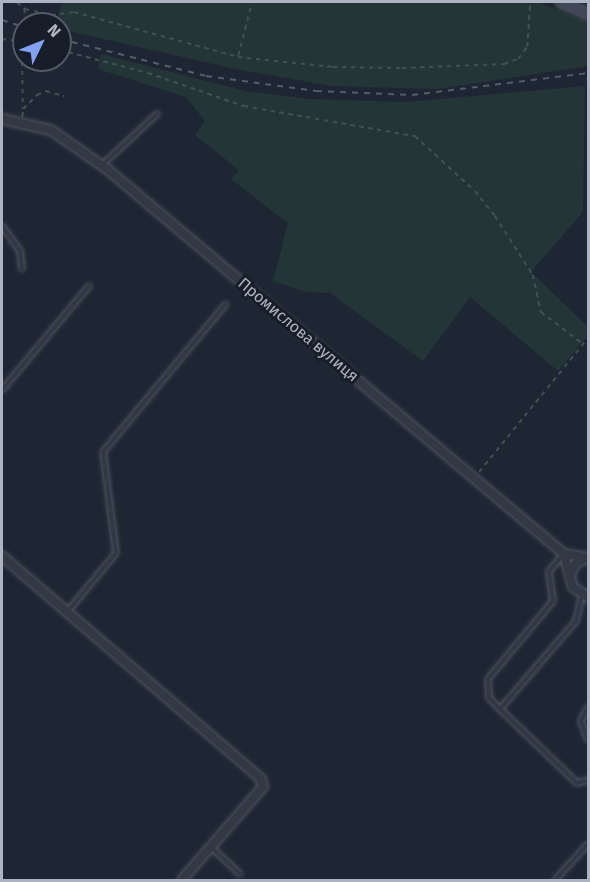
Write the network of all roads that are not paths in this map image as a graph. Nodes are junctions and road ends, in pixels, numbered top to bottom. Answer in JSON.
{"nodes":[{"id":1,"x":561,"y":2,"type":"edge"},
{"id":2,"x":588,"y":14,"type":"edge"},
{"id":3,"x":157,"y":114,"type":"dead end"},
{"id":4,"x":2,"y":118,"type":"edge"},
{"id":5,"x":102,"y":165,"type":"junction"},
{"id":6,"x":2,"y":226,"type":"edge"},
{"id":7,"x":22,"y":269,"type":"dead end"},
{"id":8,"x":89,"y":286,"type":"dead end"},
{"id":9,"x":226,"y":304,"type":"dead end"},
{"id":10,"x":2,"y":390,"type":"edge"},
{"id":11,"x":564,"y":554,"type":"junction"},
{"id":12,"x":2,"y":556,"type":"edge"},
{"id":13,"x":587,"y":558,"type":"edge"},
{"id":14,"x":570,"y":575,"type":"junction"},
{"id":15,"x":585,"y":596,"type":"edge"},
{"id":16,"x":67,"y":612,"type":"junction"},
{"id":17,"x":588,"y":707,"type":"edge"},
{"id":18,"x":500,"y":709,"type":"junction"},
{"id":19,"x":588,"y":740,"type":"edge"},
{"id":20,"x":588,"y":780,"type":"edge"},
{"id":21,"x":588,"y":844,"type":"edge"},
{"id":22,"x":211,"y":847,"type":"junction"},
{"id":23,"x":240,"y":874,"type":"dead end"},
{"id":24,"x":182,"y":880,"type":"edge"},
{"id":25,"x":555,"y":880,"type":"edge"}],
"edges":[{"from":1,"to":2,"type":"main road"},
{"from":3,"to":5,"type":"lane"},
{"from":4,"to":5,"type":"street","name":"Промислова вулиця"},
{"from":5,"to":11,"type":"street","name":"Промислова вулиця"},
{"from":6,"to":7,"type":"lane"},
{"from":8,"to":10,"type":"lane"},
{"from":9,"to":16,"type":"lane"},
{"from":11,"to":13,"type":"street"},
{"from":11,"to":14,"type":"street"},
{"from":11,"to":18,"type":"lane"},
{"from":12,"to":16,"type":"street"},
{"from":13,"to":14,"type":"street"},
{"from":14,"to":15,"type":"street"},
{"from":15,"to":18,"type":"lane"},
{"from":16,"to":22,"type":"street"},
{"from":17,"to":19,"type":"lane"},
{"from":18,"to":20,"type":"lane"},
{"from":21,"to":25,"type":"lane"},
{"from":22,"to":23,"type":"lane"},
{"from":22,"to":24,"type":"street"}]}
